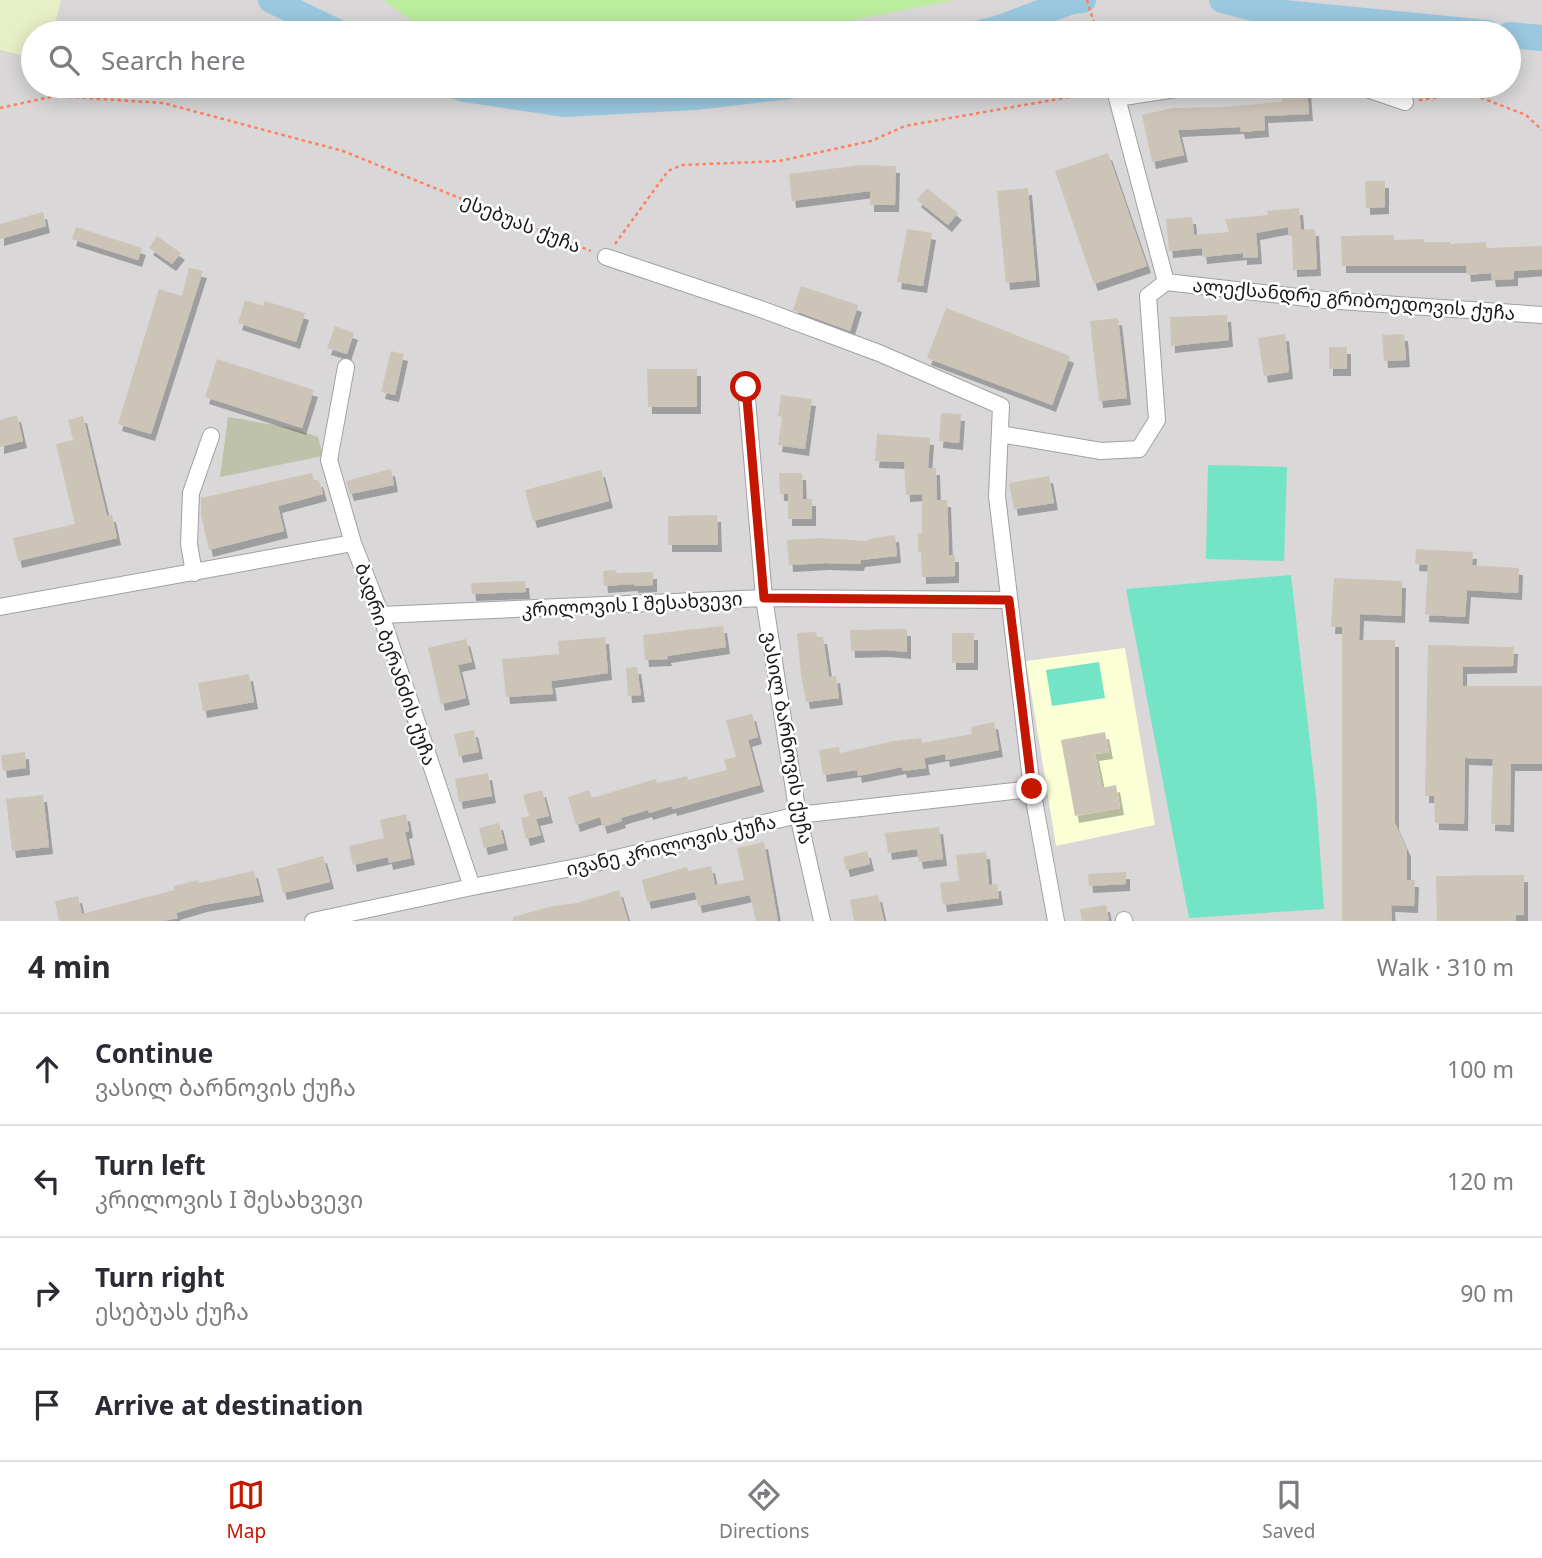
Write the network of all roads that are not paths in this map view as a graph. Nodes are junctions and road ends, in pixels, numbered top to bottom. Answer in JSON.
{"nodes":[{"id":1,"x":1117,"y":98,"type":"edge"},
{"id":2,"x":1393,"y":98,"type":"edge"},
{"id":3,"x":1405,"y":102,"type":"road end"},
{"id":4,"x":606,"y":257,"type":"road end"},
{"id":5,"x":1166,"y":282,"type":"junction"},
{"id":6,"x":1542,"y":315,"type":"edge"},
{"id":7,"x":346,"y":368,"type":"dead end"},
{"id":8,"x":746,"y":387,"type":"dead end"},
{"id":9,"x":1000,"y":434,"type":"junction"},
{"id":10,"x":211,"y":436,"type":"dead end"},
{"id":11,"x":353,"y":543,"type":"junction"},
{"id":12,"x":194,"y":573,"type":"junction"},
{"id":13,"x":764,"y":598,"type":"junction"},
{"id":14,"x":1009,"y":600,"type":"junction"},
{"id":15,"x":0,"y":607,"type":"edge"},
{"id":16,"x":381,"y":615,"type":"junction"},
{"id":17,"x":1032,"y":789,"type":"junction"},
{"id":18,"x":799,"y":815,"type":"junction"},
{"id":19,"x":472,"y":887,"type":"junction"},
{"id":20,"x":313,"y":921,"type":"edge"},
{"id":21,"x":821,"y":921,"type":"edge"},
{"id":22,"x":1056,"y":921,"type":"edge"}],
"edges":[{"from":1,"to":5,"type":"street"},
{"from":2,"to":3,"type":"street"},
{"from":4,"to":9,"type":"street","name":"ესებუას ქუჩა"},
{"from":5,"to":6,"type":"street","name":"ალექსანდრე გრიბოედოვის ქუჩა"},
{"from":5,"to":9,"type":"street"},
{"from":7,"to":11,"type":"street"},
{"from":8,"to":13,"type":"street","name":"ვასილ ბარნოვის ქუჩა"},
{"from":9,"to":14,"type":"street","name":"ესებუას ქუჩა"},
{"from":10,"to":12,"type":"street"},
{"from":11,"to":12,"type":"street","name":"ბადრი ბერანძის ქუჩა"},
{"from":11,"to":16,"type":"street","name":"ბადრი ბერანძის ქუჩა"},
{"from":12,"to":15,"type":"street","name":"ბადრი ბერანძის ქუჩა"},
{"from":13,"to":14,"type":"street","name":"კრილოვის I შესახვევი"},
{"from":13,"to":16,"type":"street","name":"კრილოვის I შესახვევი"},
{"from":13,"to":18,"type":"street","name":"ვასილ ბარნოვის ქუჩა"},
{"from":14,"to":17,"type":"street","name":"ესებუას ქუჩა"},
{"from":16,"to":19,"type":"street","name":"ბადრი ბერანძის ქუჩა"},
{"from":17,"to":18,"type":"street","name":"ივანე კრილოვის ქუჩა"},
{"from":17,"to":22,"type":"street","name":"ესებუას ქუჩა"},
{"from":18,"to":19,"type":"street","name":"ივანე კრილოვის ქუჩა"},
{"from":18,"to":21,"type":"street","name":"ვასილ ბარნოვის ქუჩა"},
{"from":19,"to":20,"type":"street","name":"ივანე კრილოვის ქუჩა"}]}
